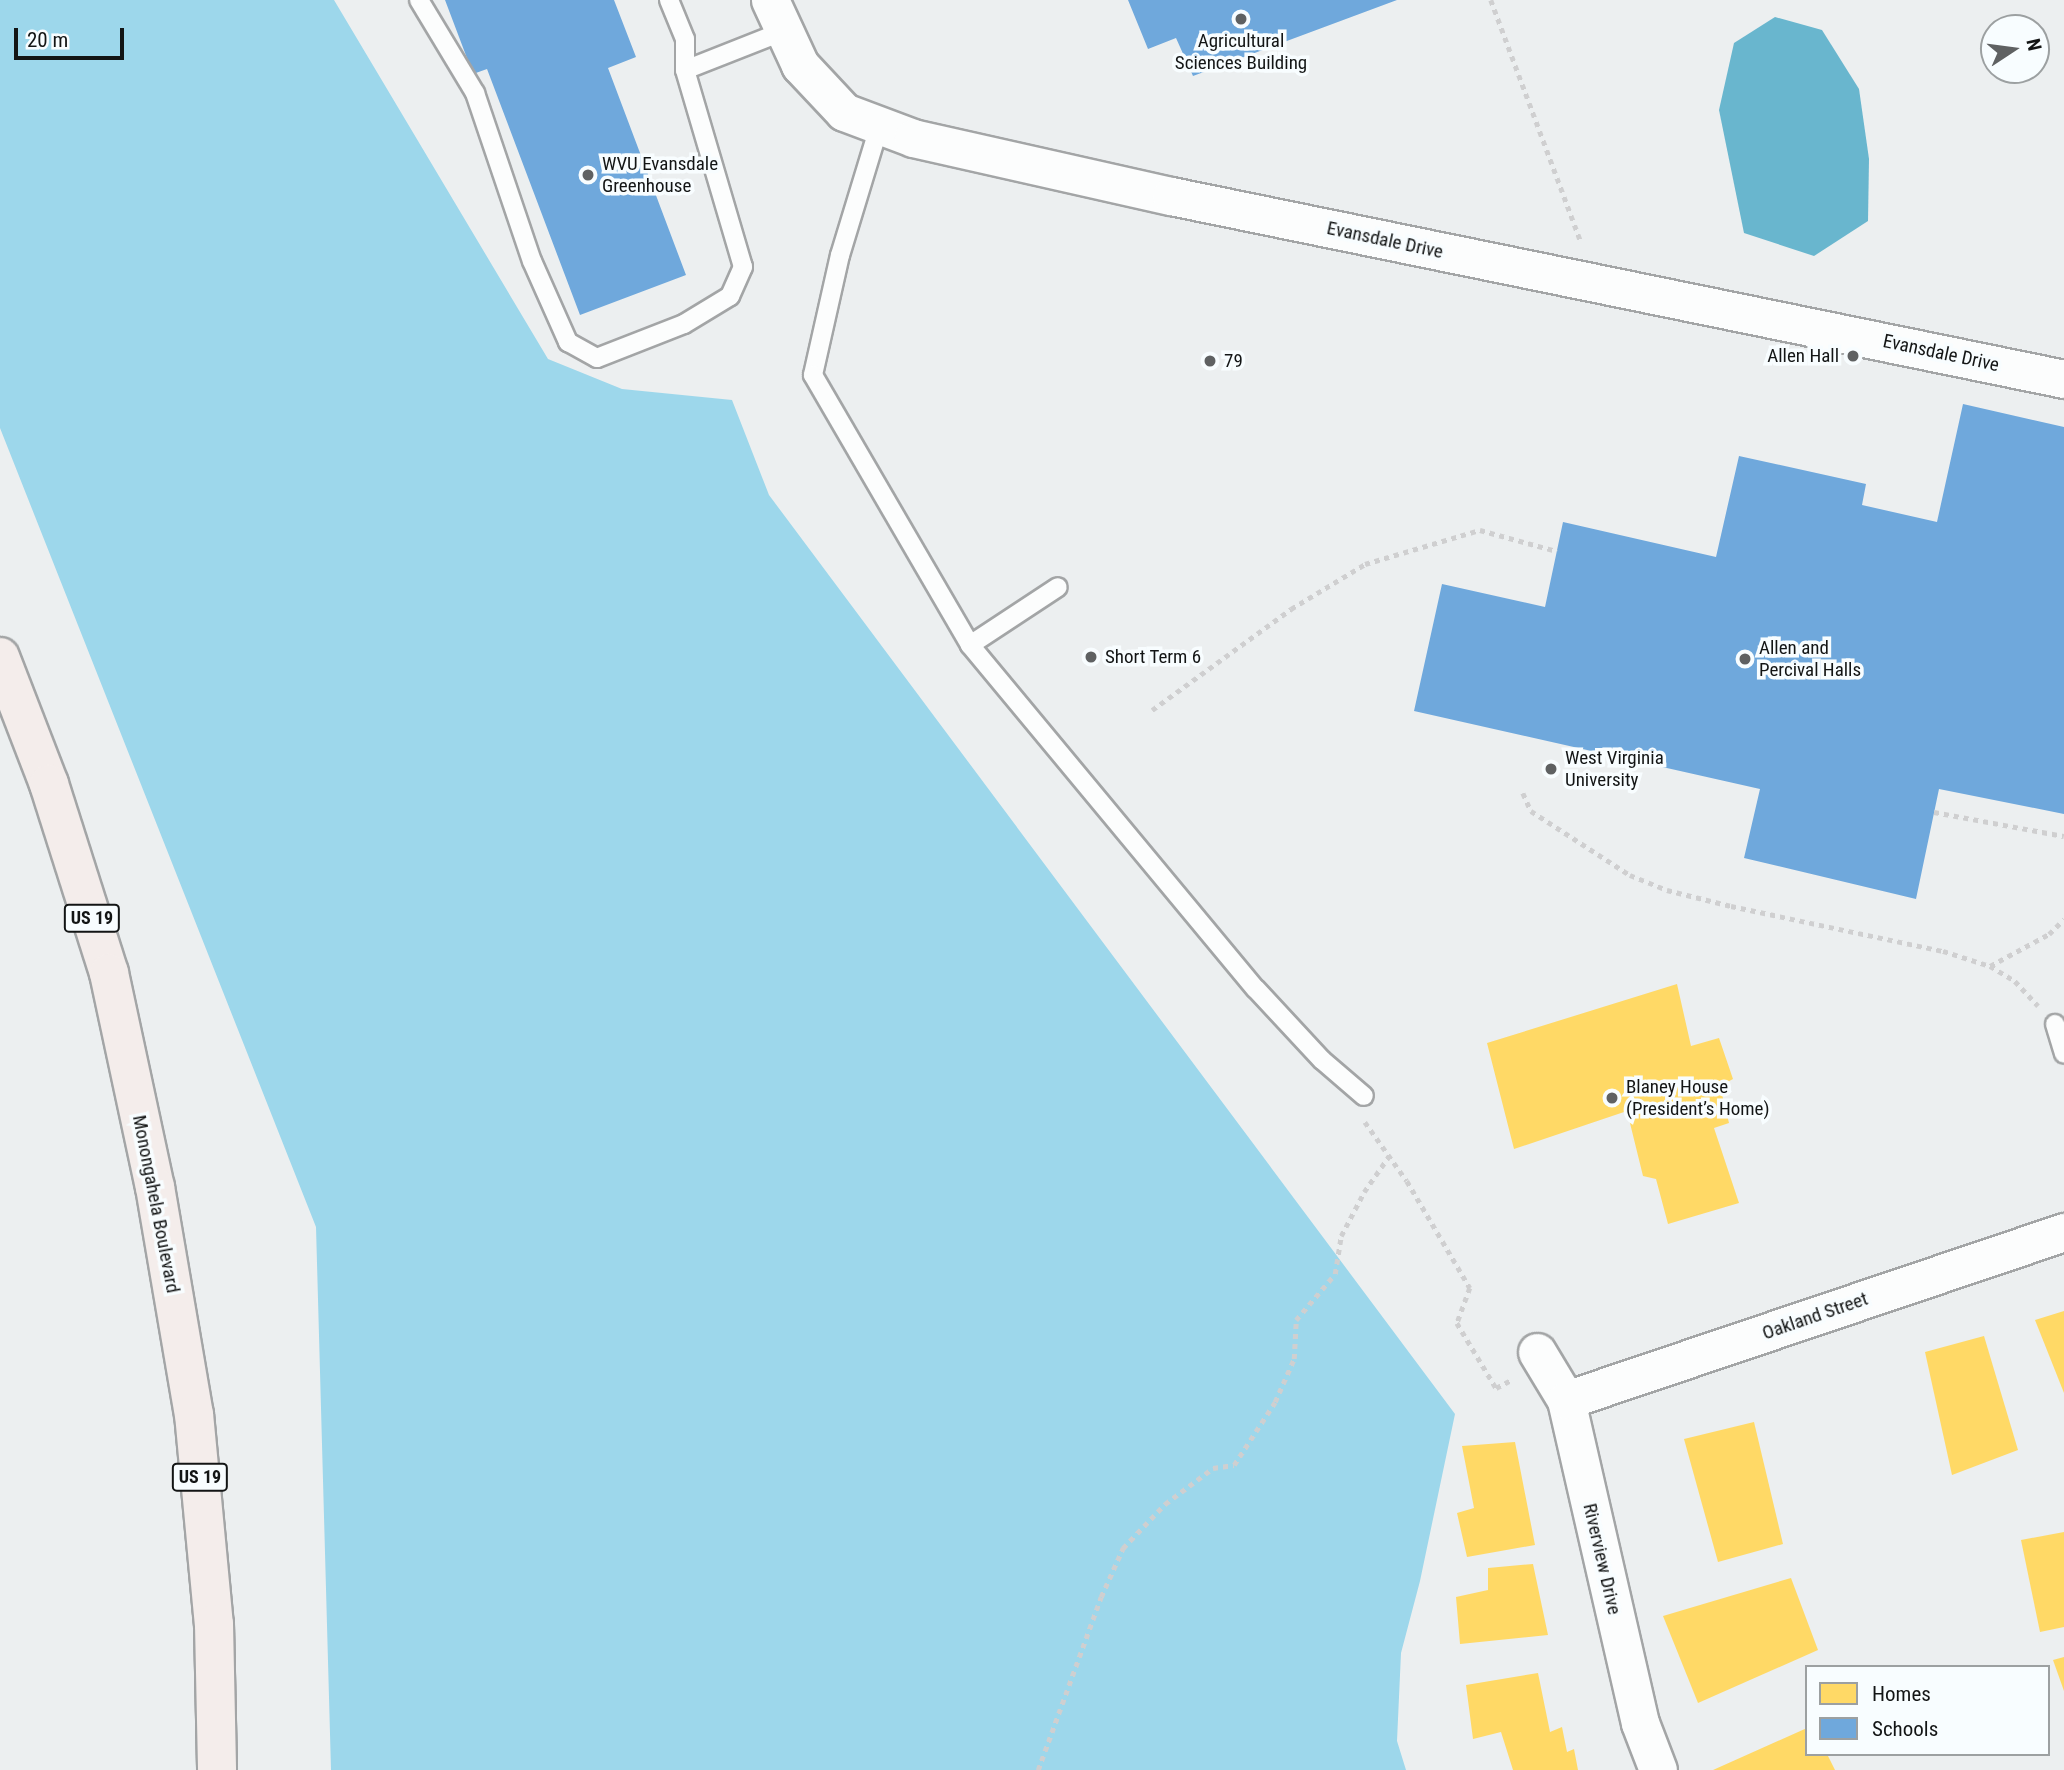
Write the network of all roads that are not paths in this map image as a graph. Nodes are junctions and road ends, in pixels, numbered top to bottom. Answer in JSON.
{"nodes":[{"id":1,"x":419,"y":0,"type":"edge"},
{"id":2,"x":669,"y":0,"type":"edge"},
{"id":3,"x":777,"y":16,"type":"edge"},
{"id":4,"x":685,"y":70,"type":"junction"},
{"id":5,"x":879,"y":127,"type":"junction"},
{"id":6,"x":2064,"y":379,"type":"edge"},
{"id":7,"x":1058,"y":587,"type":"dead end"},
{"id":8,"x":970,"y":645,"type":"junction"},
{"id":9,"x":0,"y":657,"type":"edge"},
{"id":10,"x":2055,"y":1024,"type":"road end"},
{"id":11,"x":2064,"y":1054,"type":"edge"},
{"id":12,"x":1364,"y":1096,"type":"dead end"},
{"id":13,"x":2064,"y":1232,"type":"edge"},
{"id":14,"x":1540,"y":1358,"type":"road end"},
{"id":15,"x":1566,"y":1400,"type":"junction"},
{"id":16,"x":217,"y":1770,"type":"edge"},
{"id":17,"x":1658,"y":1770,"type":"edge"}],
"edges":[{"from":1,"to":4,"type":"lane"},
{"from":2,"to":4,"type":"lane"},
{"from":3,"to":4,"type":"lane"},
{"from":3,"to":5,"type":"street","name":"Evansdale Drive"},
{"from":5,"to":6,"type":"street","name":"Evansdale Drive"},
{"from":5,"to":8,"type":"lane"},
{"from":7,"to":8,"type":"lane"},
{"from":8,"to":12,"type":"lane"},
{"from":9,"to":16,"type":"main road","name":"Monongahela Boulevard","number":"US 19"},
{"from":10,"to":11,"type":"lane"},
{"from":13,"to":15,"type":"street","name":"Oakland Street"},
{"from":14,"to":15,"type":"street","name":"Riverview Drive"},
{"from":15,"to":17,"type":"street","name":"Riverview Drive"}]}
